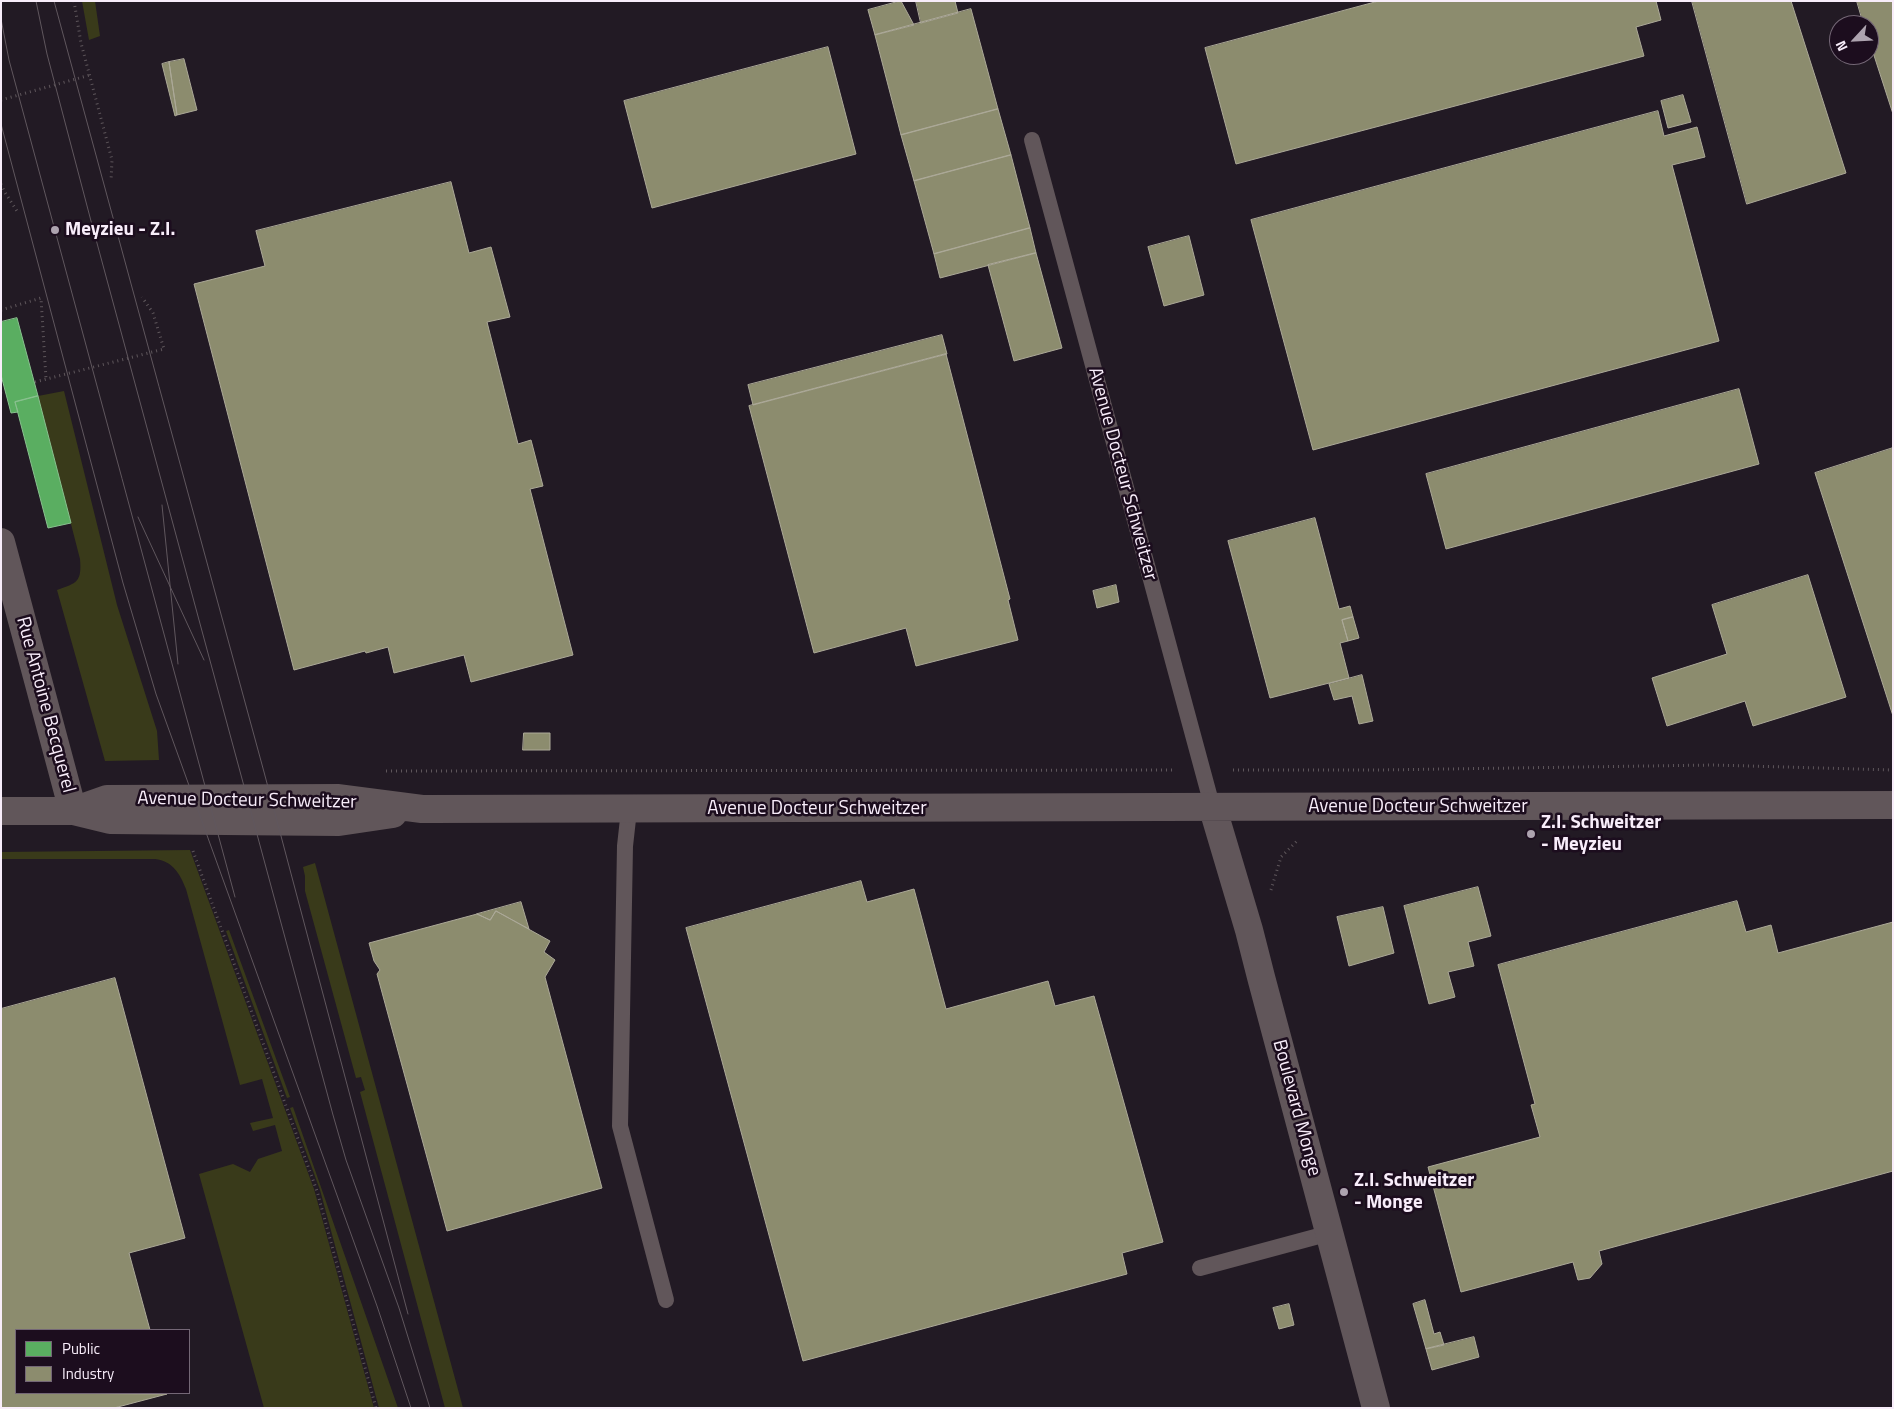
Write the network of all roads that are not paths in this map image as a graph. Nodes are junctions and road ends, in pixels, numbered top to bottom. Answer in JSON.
{"nodes":[{"id":1,"x":1032,"y":140,"type":"dead end"},
{"id":2,"x":1,"y":542,"type":"edge"},
{"id":3,"x":1893,"y":805,"type":"edge"},
{"id":4,"x":1213,"y":809,"type":"junction"},
{"id":5,"x":629,"y":810,"type":"junction"},
{"id":6,"x":1,"y":811,"type":"edge"},
{"id":7,"x":73,"y":811,"type":"junction"},
{"id":8,"x":1330,"y":1233,"type":"junction"},
{"id":9,"x":1200,"y":1268,"type":"dead end"},
{"id":10,"x":666,"y":1300,"type":"dead end"},
{"id":11,"x":1376,"y":1408,"type":"edge"}],
"edges":[{"from":1,"to":4,"type":"lane","name":"Avenue Docteur Schweitzer"},
{"from":2,"to":7,"type":"street","name":"Rue Antoine Becquerel"},
{"from":3,"to":4,"type":"street","name":"Avenue Docteur Schweitzer"},
{"from":4,"to":5,"type":"street","name":"Avenue Docteur Schweitzer"},
{"from":4,"to":8,"type":"street","name":"Boulevard Monge"},
{"from":5,"to":7,"type":"street","name":"Avenue Docteur Schweitzer"},
{"from":5,"to":10,"type":"lane"},
{"from":6,"to":7,"type":"street","name":"Avenue Docteur Schweitzer"},
{"from":8,"to":9,"type":"lane"},
{"from":8,"to":11,"type":"street","name":"Boulevard Monge"}]}
